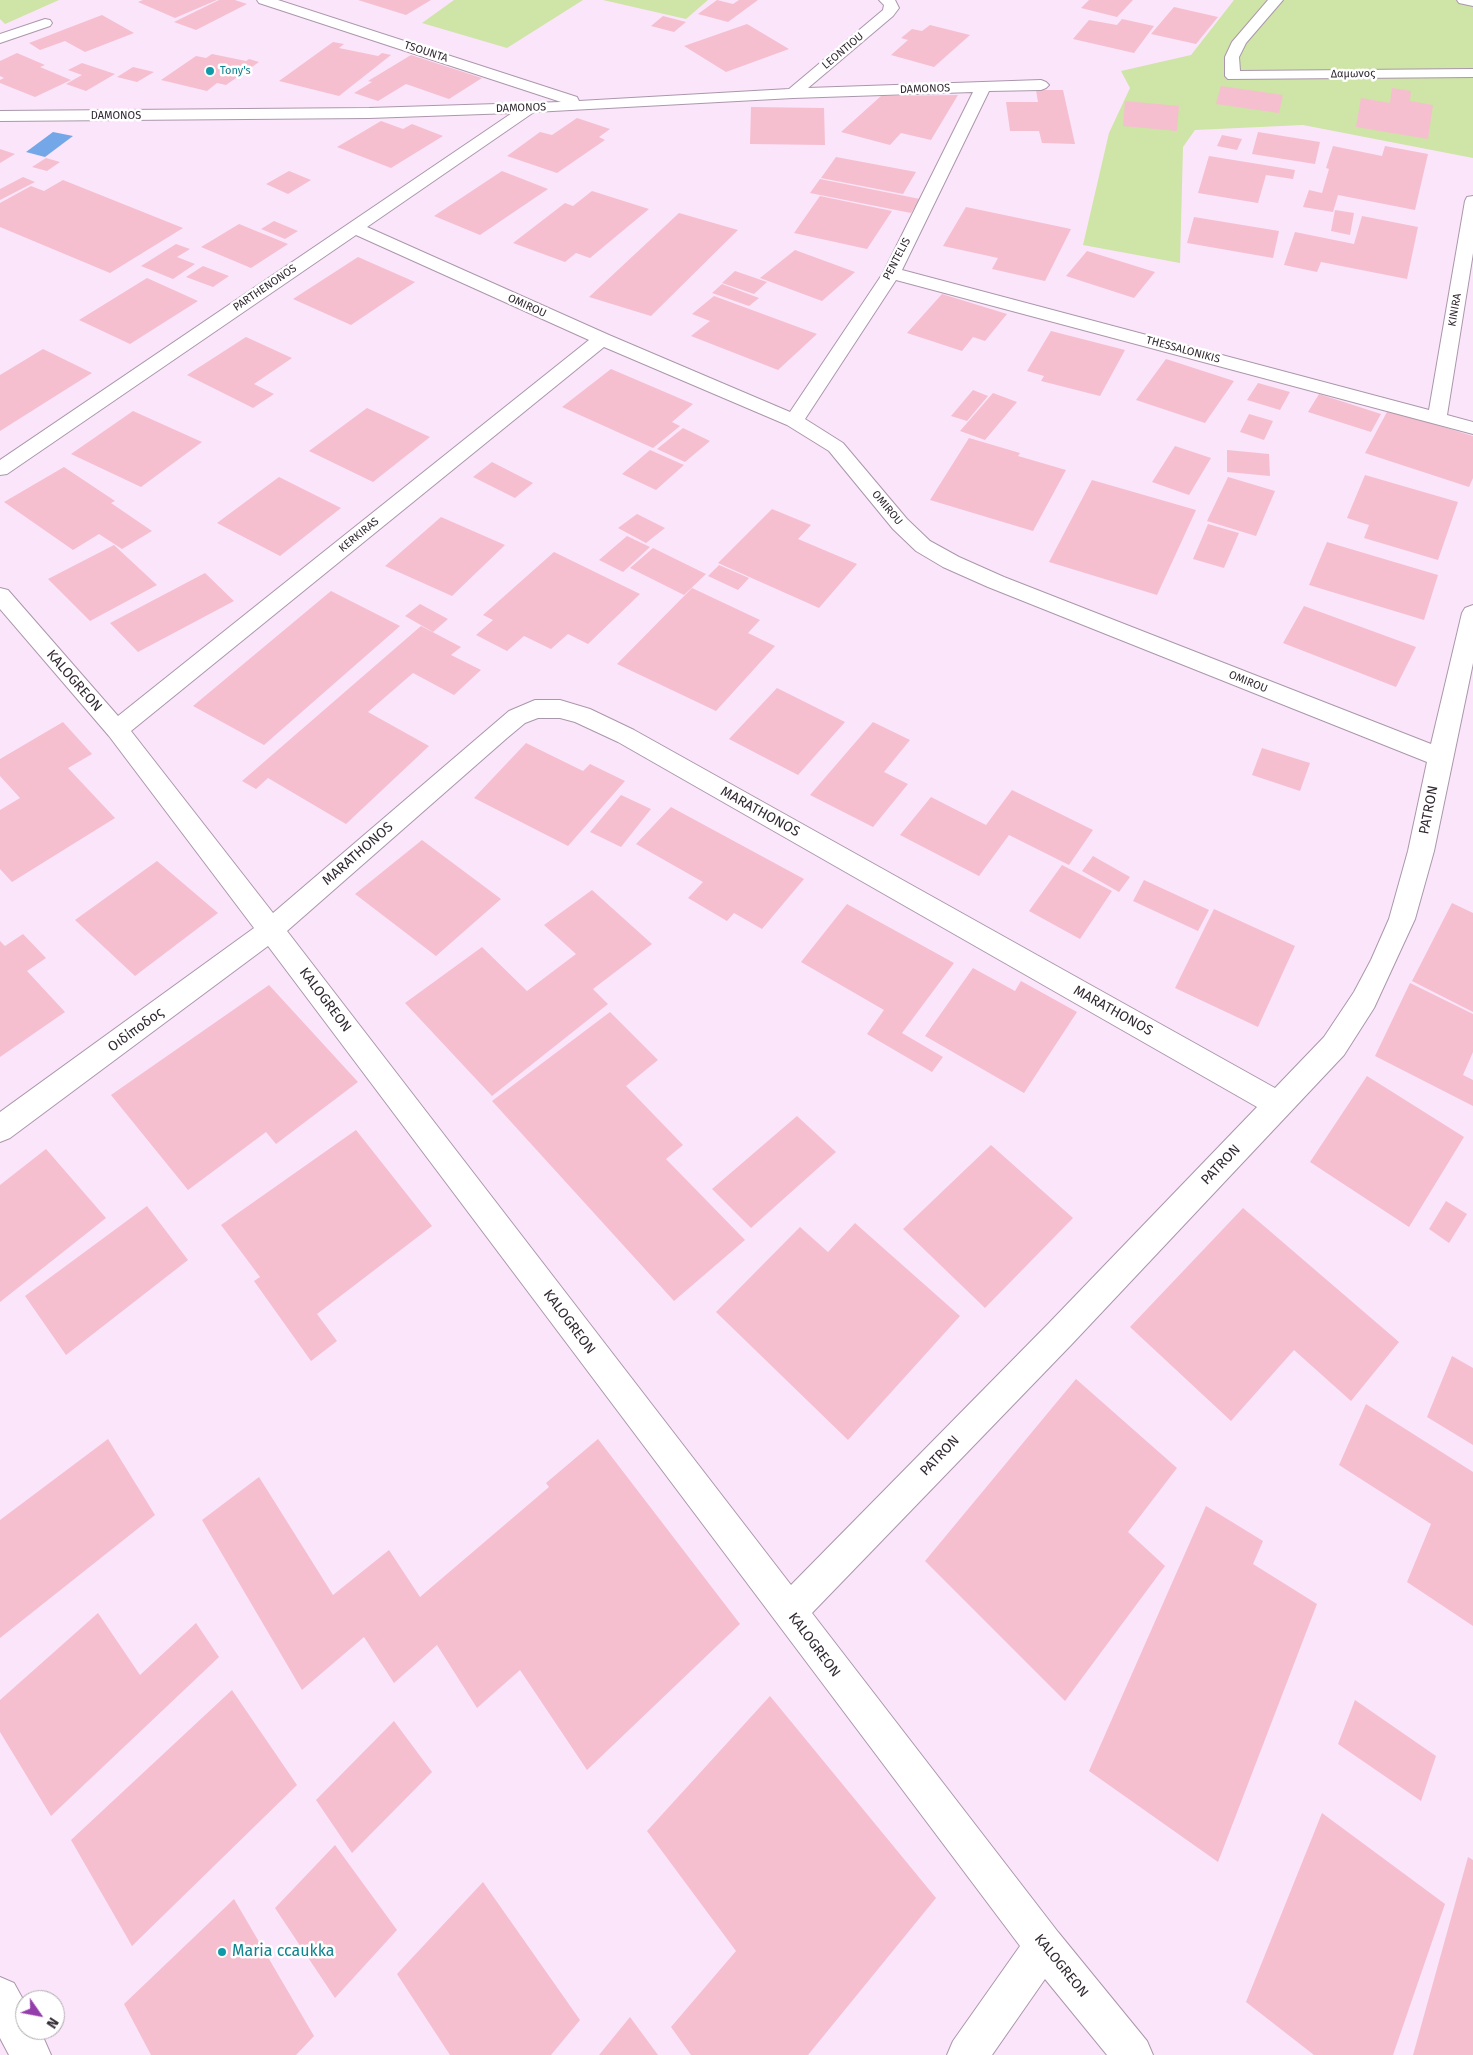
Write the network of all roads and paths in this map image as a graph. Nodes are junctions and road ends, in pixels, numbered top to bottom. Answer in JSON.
{"nodes":[{"id":1,"x":264,"y":0,"type":"edge"},
{"id":2,"x":1276,"y":0,"type":"edge"},
{"id":3,"x":1464,"y":0,"type":"edge"},
{"id":4,"x":1473,"y":2,"type":"edge"},
{"id":5,"x":889,"y":4,"type":"edge"},
{"id":6,"x":44,"y":23,"type":"dead end"},
{"id":7,"x":0,"y":39,"type":"edge"},
{"id":8,"x":1473,"y":73,"type":"edge"},
{"id":9,"x":1041,"y":85,"type":"dead end"},
{"id":10,"x":983,"y":87,"type":"junction"},
{"id":11,"x":793,"y":93,"type":"junction"},
{"id":12,"x":588,"y":105,"type":"junction"},
{"id":13,"x":530,"y":108,"type":"junction"},
{"id":14,"x":0,"y":116,"type":"edge"},
{"id":15,"x":1473,"y":201,"type":"edge"},
{"id":16,"x":353,"y":227,"type":"junction"},
{"id":17,"x":892,"y":273,"type":"junction"},
{"id":18,"x":602,"y":340,"type":"junction"},
{"id":19,"x":1437,"y":418,"type":"junction"},
{"id":20,"x":794,"y":421,"type":"junction"},
{"id":21,"x":1473,"y":428,"type":"edge"},
{"id":22,"x":0,"y":468,"type":"edge"},
{"id":23,"x":0,"y":595,"type":"edge"},
{"id":24,"x":1473,"y":613,"type":"edge"},
{"id":25,"x":117,"y":730,"type":"junction"},
{"id":26,"x":1440,"y":757,"type":"junction"},
{"id":27,"x":271,"y":930,"type":"junction"},
{"id":28,"x":1278,"y":1104,"type":"junction"},
{"id":29,"x":0,"y":1129,"type":"edge"},
{"id":30,"x":789,"y":1612,"type":"junction"},
{"id":31,"x":1044,"y":1946,"type":"junction"},
{"id":32,"x":0,"y":1997,"type":"edge"},
{"id":33,"x":31,"y":2055,"type":"edge"},
{"id":34,"x":967,"y":2055,"type":"edge"},
{"id":35,"x":1133,"y":2055,"type":"edge"}],
"edges":[{"from":1,"to":12,"type":"street","name":"TSOUNTA"},
{"from":2,"to":8,"type":"street","name":"Δαμωνος"},
{"from":3,"to":4,"type":"street"},
{"from":5,"to":11,"type":"street","name":"LEONTIOU"},
{"from":6,"to":7,"type":"street"},
{"from":9,"to":10,"type":"street","name":"DAMONOS"},
{"from":10,"to":11,"type":"street","name":"DAMONOS"},
{"from":10,"to":17,"type":"street","name":"PENTELIS"},
{"from":11,"to":12,"type":"street","name":"DAMONOS"},
{"from":12,"to":13,"type":"street","name":"DAMONOS"},
{"from":13,"to":14,"type":"street","name":"DAMONOS"},
{"from":13,"to":16,"type":"street","name":"PARTHENONOS"},
{"from":15,"to":19,"type":"street","name":"KINIRA"},
{"from":16,"to":18,"type":"street","name":"OMIROU"},
{"from":16,"to":22,"type":"street","name":"PARTHENONOS"},
{"from":17,"to":19,"type":"street","name":"THESSALONIKIS"},
{"from":17,"to":20,"type":"street","name":"PENTELIS"},
{"from":18,"to":20,"type":"street","name":"OMIROU"},
{"from":18,"to":25,"type":"street","name":"KERKIRAS"},
{"from":19,"to":21,"type":"street","name":"THESSALONIKIS"},
{"from":20,"to":26,"type":"street","name":"OMIROU"},
{"from":23,"to":25,"type":"street","name":"KALOGREON"},
{"from":24,"to":26,"type":"street","name":"PATRON"},
{"from":25,"to":27,"type":"street","name":"KALOGREON"},
{"from":26,"to":28,"type":"street","name":"PATRON"},
{"from":27,"to":28,"type":"street","name":"MARATHONOS"},
{"from":27,"to":29,"type":"street","name":"Οιδίποδος"},
{"from":27,"to":30,"type":"street","name":"KALOGREON"},
{"from":28,"to":30,"type":"street","name":"PATRON"},
{"from":30,"to":31,"type":"street","name":"KALOGREON"},
{"from":31,"to":34,"type":"street"},
{"from":31,"to":35,"type":"street","name":"KALOGREON"},
{"from":32,"to":33,"type":"street"}]}
